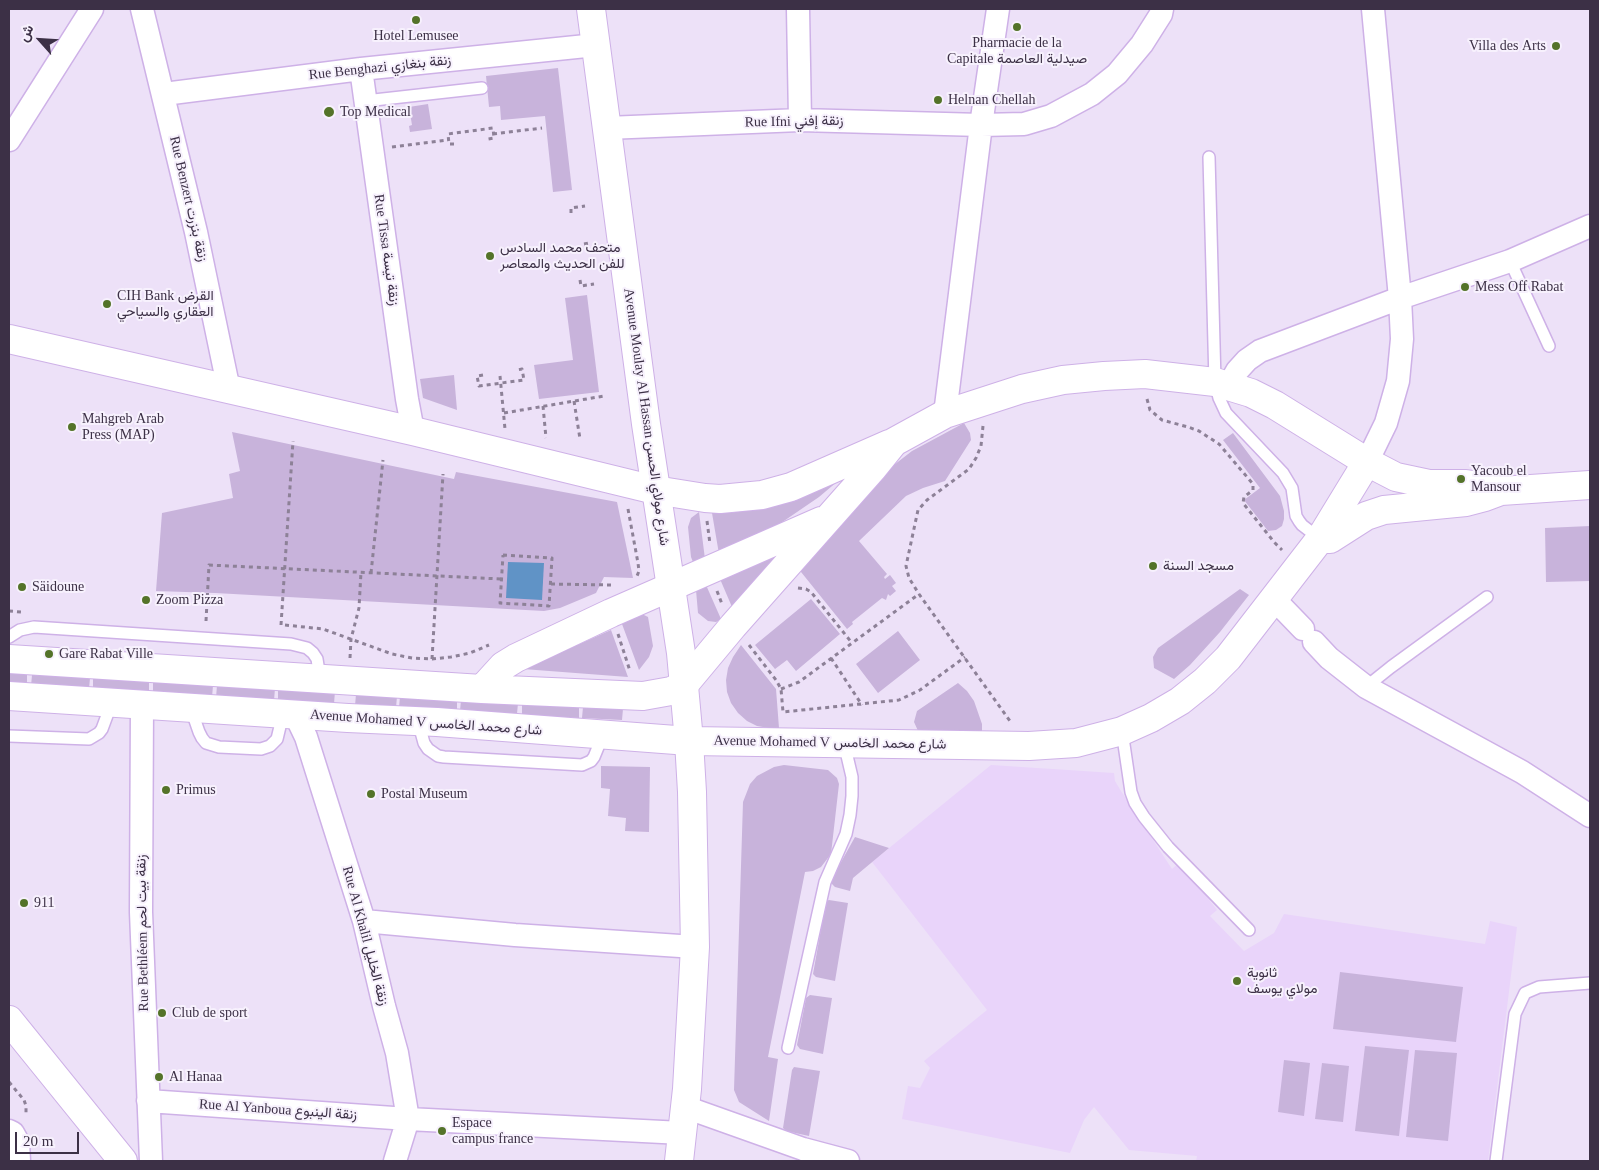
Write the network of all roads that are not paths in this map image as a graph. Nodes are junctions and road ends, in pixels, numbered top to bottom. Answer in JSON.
{"nodes":[{"id":1,"x":92,"y":9,"type":"edge"},
{"id":2,"x":142,"y":9,"type":"edge"},
{"id":3,"x":591,"y":9,"type":"edge"},
{"id":4,"x":798,"y":9,"type":"edge"},
{"id":5,"x":998,"y":9,"type":"edge"},
{"id":6,"x":1162,"y":9,"type":"edge"},
{"id":7,"x":1373,"y":9,"type":"edge"},
{"id":8,"x":596,"y":45,"type":"junction"},
{"id":9,"x":361,"y":69,"type":"junction"},
{"id":10,"x":482,"y":88,"type":"dead end"},
{"id":11,"x":164,"y":94,"type":"junction"},
{"id":12,"x":365,"y":101,"type":"junction"},
{"id":13,"x":800,"y":120,"type":"junction"},
{"id":14,"x":981,"y":125,"type":"junction"},
{"id":15,"x":607,"y":128,"type":"junction"},
{"id":16,"x":9,"y":140,"type":"edge"},
{"id":17,"x":1209,"y":157,"type":"dead end"},
{"id":18,"x":1590,"y":226,"type":"edge"},
{"id":19,"x":1510,"y":261,"type":"junction"},
{"id":20,"x":1400,"y":298,"type":"junction"},
{"id":21,"x":9,"y":339,"type":"edge"},
{"id":22,"x":1549,"y":346,"type":"dead end"},
{"id":23,"x":1222,"y":383,"type":"junction"},
{"id":24,"x":228,"y":390,"type":"junction"},
{"id":25,"x":945,"y":414,"type":"junction"},
{"id":26,"x":413,"y":431,"type":"junction"},
{"id":27,"x":894,"y":442,"type":"junction"},
{"id":28,"x":1367,"y":462,"type":"junction"},
{"id":29,"x":1590,"y":485,"type":"edge"},
{"id":30,"x":655,"y":490,"type":"junction"},
{"id":31,"x":1501,"y":491,"type":"junction"},
{"id":32,"x":827,"y":519,"type":"junction"},
{"id":33,"x":1320,"y":539,"type":"junction"},
{"id":34,"x":671,"y":587,"type":"junction"},
{"id":35,"x":1487,"y":596,"type":"dead end"},
{"id":36,"x":1274,"y":599,"type":"junction"},
{"id":37,"x":9,"y":637,"type":"edge"},
{"id":38,"x":9,"y":659,"type":"edge"},
{"id":39,"x":320,"y":678,"type":"junction"},
{"id":40,"x":683,"y":686,"type":"junction"},
{"id":41,"x":1366,"y":687,"type":"junction"},
{"id":42,"x":482,"y":689,"type":"junction"},
{"id":43,"x":9,"y":696,"type":"edge"},
{"id":44,"x":112,"y":702,"type":"junction"},
{"id":45,"x":142,"y":704,"type":"junction"},
{"id":46,"x":191,"y":707,"type":"junction"},
{"id":47,"x":289,"y":714,"type":"junction"},
{"id":48,"x":1122,"y":730,"type":"junction"},
{"id":49,"x":9,"y":736,"type":"edge"},
{"id":50,"x":689,"y":741,"type":"junction"},
{"id":51,"x":844,"y":743,"type":"junction"},
{"id":52,"x":1590,"y":816,"type":"edge"},
{"id":53,"x":364,"y":921,"type":"junction"},
{"id":54,"x":1249,"y":930,"type":"dead end"},
{"id":55,"x":695,"y":947,"type":"junction"},
{"id":56,"x":1590,"y":983,"type":"edge"},
{"id":57,"x":9,"y":1020,"type":"edge"},
{"id":58,"x":788,"y":1048,"type":"dead end"},
{"id":59,"x":148,"y":1101,"type":"junction"},
{"id":60,"x":408,"y":1119,"type":"junction"},
{"id":61,"x":683,"y":1120,"type":"junction"},
{"id":62,"x":123,"y":1161,"type":"edge"},
{"id":63,"x":151,"y":1161,"type":"edge"},
{"id":64,"x":395,"y":1161,"type":"edge"},
{"id":65,"x":679,"y":1161,"type":"edge"},
{"id":66,"x":848,"y":1161,"type":"edge"},
{"id":67,"x":1496,"y":1161,"type":"edge"}],
"edges":[{"from":1,"to":16,"type":"street"},
{"from":2,"to":11,"type":"street","name":"Rue Benzert زنقة بنزرت"},
{"from":3,"to":8,"type":"main road","name":"Avenue Moulay Al Hassan شارع مولاي الحسن"},
{"from":4,"to":13,"type":"street"},
{"from":5,"to":14,"type":"street"},
{"from":6,"to":14,"type":"street","name":"Rue Ifni زنقة إفني"},
{"from":7,"to":20,"type":"street"},
{"from":8,"to":9,"type":"street","name":"Rue Benghazi زنقة بنغازي"},
{"from":8,"to":15,"type":"main road","name":"Avenue Moulay Al Hassan شارع مولاي الحسن"},
{"from":9,"to":11,"type":"street","name":"Rue Benghazi زنقة بنغازي"},
{"from":9,"to":12,"type":"street","name":"Rue Tissa زنقة تيسة"},
{"from":10,"to":12,"type":"lane"},
{"from":11,"to":24,"type":"street","name":"Rue Benzert زنقة بنزرت"},
{"from":12,"to":26,"type":"street","name":"Rue Tissa زنقة تيسة"},
{"from":13,"to":14,"type":"street","name":"Rue Ifni زنقة إفني"},
{"from":13,"to":15,"type":"street","name":"Rue Ifni زنقة إفني"},
{"from":14,"to":25,"type":"street"},
{"from":15,"to":30,"type":"main road","name":"Avenue Moulay Al Hassan شارع مولاي الحسن"},
{"from":17,"to":23,"type":"lane"},
{"from":18,"to":19,"type":"street"},
{"from":19,"to":20,"type":"street"},
{"from":19,"to":22,"type":"lane"},
{"from":20,"to":23,"type":"street"},
{"from":20,"to":28,"type":"street"},
{"from":21,"to":24,"type":"main road"},
{"from":23,"to":25,"type":"main road"},
{"from":23,"to":28,"type":"main road"},
{"from":23,"to":33,"type":"lane"},
{"from":24,"to":26,"type":"main road"},
{"from":25,"to":27,"type":"main road"},
{"from":26,"to":30,"type":"main road"},
{"from":27,"to":30,"type":"main road"},
{"from":27,"to":32,"type":"main road"},
{"from":28,"to":31,"type":"main road"},
{"from":28,"to":33,"type":"main road","name":"Avenue Mohamed V شارع محمد الخامس"},
{"from":29,"to":31,"type":"main road"},
{"from":30,"to":34,"type":"main road","name":"Avenue Moulay Al Hassan شارع مولاي الحسن"},
{"from":31,"to":33,"type":"main road"},
{"from":32,"to":34,"type":"main road"},
{"from":32,"to":40,"type":"main road"},
{"from":33,"to":36,"type":"main road","name":"Avenue Mohamed V شارع محمد الخامس"},
{"from":34,"to":40,"type":"main road","name":"Avenue Moulay Al Hassan شارع مولاي الحسن"},
{"from":34,"to":42,"type":"main road"},
{"from":35,"to":41,"type":"lane"},
{"from":36,"to":41,"type":"street"},
{"from":36,"to":48,"type":"main road","name":"Avenue Mohamed V شارع محمد الخامس"},
{"from":37,"to":39,"type":"lane"},
{"from":38,"to":39,"type":"main road"},
{"from":39,"to":42,"type":"main road"},
{"from":40,"to":42,"type":"main road"},
{"from":40,"to":50,"type":"main road","name":"Avenue Moulay Al Hassan شارع مولاي الحسن"},
{"from":41,"to":52,"type":"street"},
{"from":43,"to":44,"type":"main road","name":"Avenue Mohamed V شارع محمد الخامس"},
{"from":44,"to":45,"type":"main road","name":"Avenue Mohamed V شارع محمد الخامس"},
{"from":44,"to":49,"type":"lane"},
{"from":45,"to":46,"type":"main road","name":"Avenue Mohamed V شارع محمد الخامس"},
{"from":45,"to":59,"type":"street","name":"Rue Bethléem زنقة بيت لحم"},
{"from":46,"to":47,"type":"main road","name":"Avenue Mohamed V شارع محمد الخامس"},
{"from":46,"to":47,"type":"lane"},
{"from":47,"to":50,"type":"main road","name":"Avenue Mohamed V شارع محمد الخامس"},
{"from":47,"to":53,"type":"street","name":"Rue Al Khalil زنقة الخليل"},
{"from":48,"to":51,"type":"main road","name":"Avenue Mohamed V شارع محمد الخامس"},
{"from":48,"to":54,"type":"lane"},
{"from":50,"to":51,"type":"main road","name":"Avenue Mohamed V شارع محمد الخامس"},
{"from":50,"to":55,"type":"main road","name":"Avenue Moulay Al Hassan شارع مولاي الحسن"},
{"from":51,"to":58,"type":"lane"},
{"from":53,"to":55,"type":"street"},
{"from":53,"to":60,"type":"street","name":"Rue Al Khalil زنقة الخليل"},
{"from":55,"to":61,"type":"main road","name":"Avenue Moulay Al Hassan شارع مولاي الحسن"},
{"from":56,"to":67,"type":"lane"},
{"from":57,"to":62,"type":"main road"},
{"from":59,"to":60,"type":"street","name":"Rue Al Yanboua زنقة الينبوع"},
{"from":59,"to":63,"type":"street","name":"Rue Bethléem زنقة بيت لحم"},
{"from":60,"to":61,"type":"street","name":"Rue Al Yanboua زنقة الينبوع"},
{"from":60,"to":64,"type":"street","name":"Rue Al Khalil زنقة الخليل"},
{"from":61,"to":65,"type":"main road","name":"Avenue Moulay Al Hassan شارع مولاي الحسن"},
{"from":61,"to":66,"type":"street","name":"Rue Al Yanboua زنقة الينبوع"}]}
